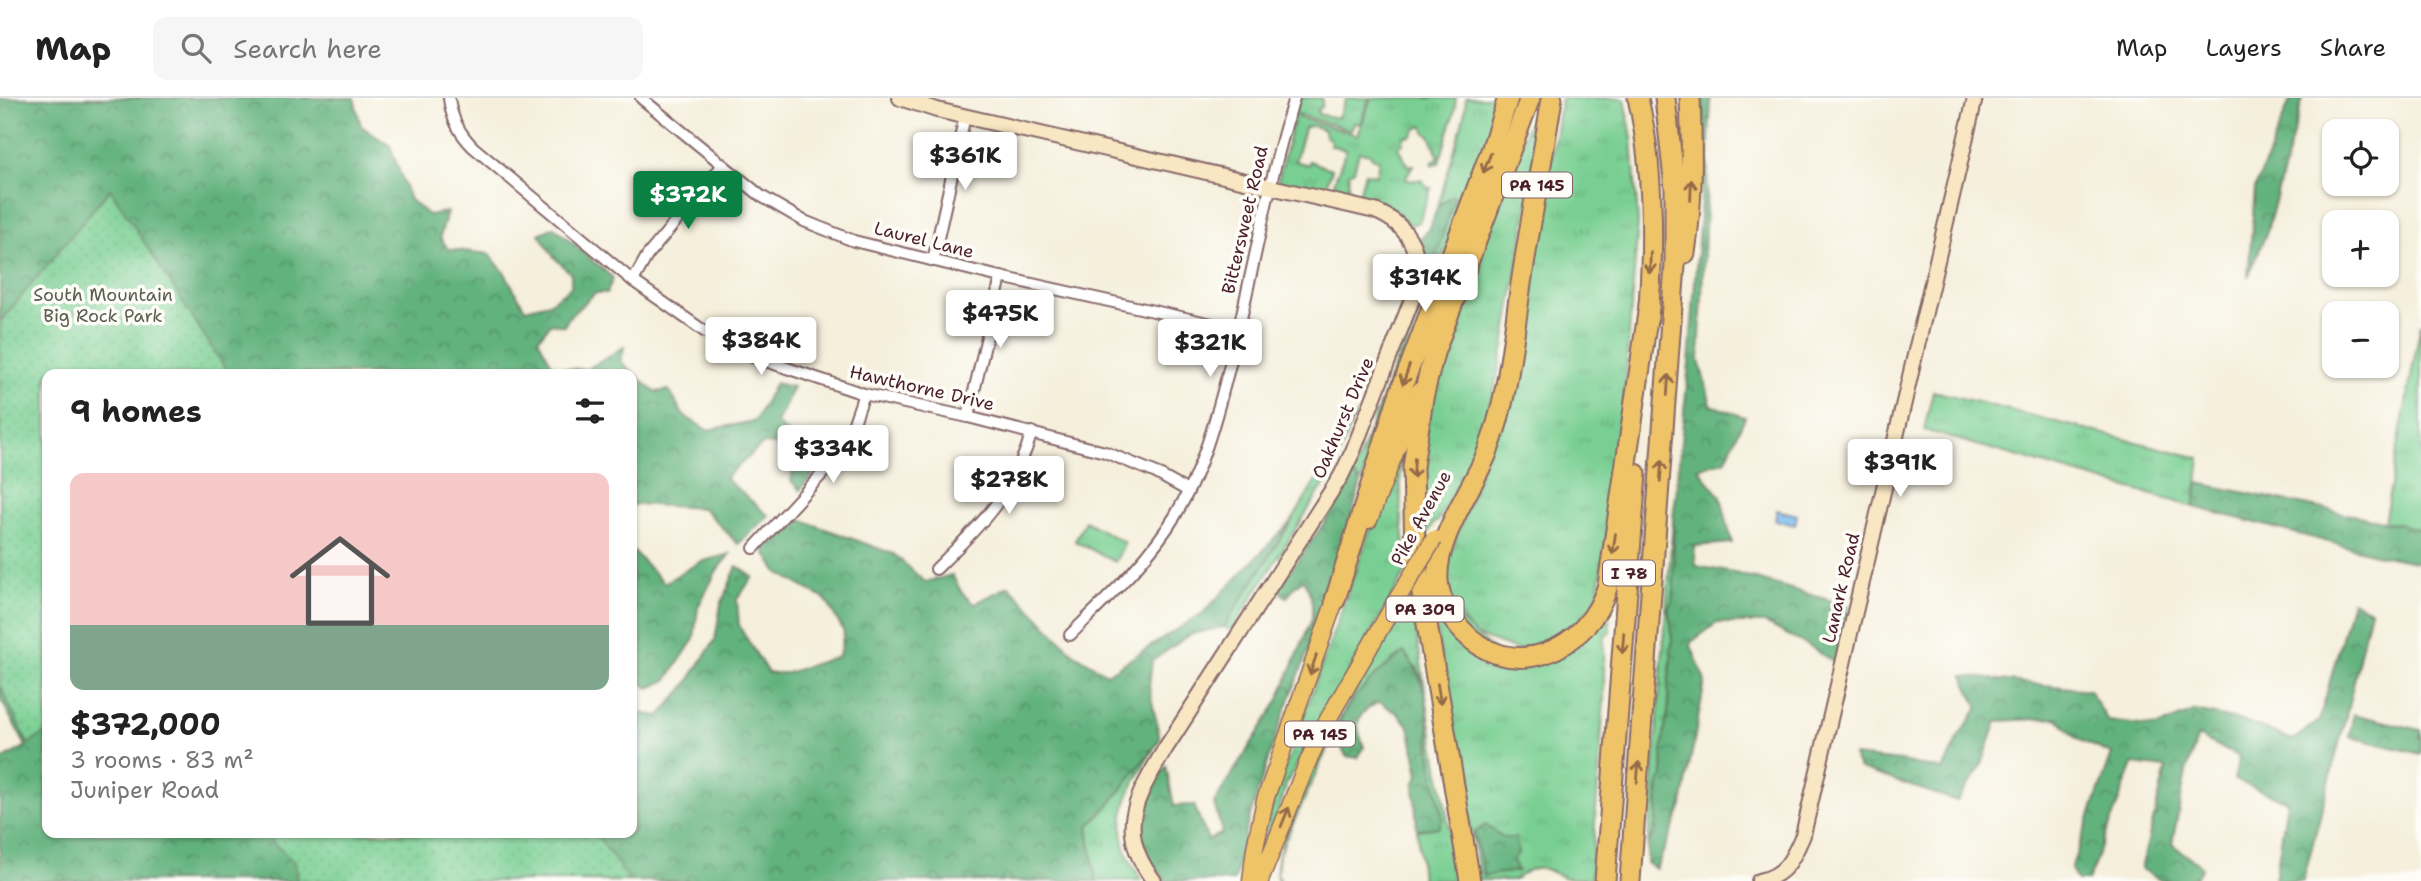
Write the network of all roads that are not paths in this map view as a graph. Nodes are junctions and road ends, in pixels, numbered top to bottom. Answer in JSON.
{"nodes":[{"id":1,"x":449,"y":98,"type":"edge"},
{"id":2,"x":641,"y":98,"type":"edge"},
{"id":3,"x":900,"y":98,"type":"edge"},
{"id":4,"x":1294,"y":98,"type":"edge"},
{"id":5,"x":1508,"y":98,"type":"edge"},
{"id":6,"x":1530,"y":98,"type":"edge"},
{"id":7,"x":1552,"y":98,"type":"edge"},
{"id":8,"x":1638,"y":98,"type":"edge"},
{"id":9,"x":1665,"y":98,"type":"edge"},
{"id":10,"x":1690,"y":98,"type":"edge"},
{"id":11,"x":1975,"y":98,"type":"edge"},
{"id":12,"x":965,"y":116,"type":"junction"},
{"id":13,"x":722,"y":166,"type":"junction"},
{"id":14,"x":1269,"y":187,"type":"junction"},
{"id":15,"x":933,"y":261,"type":"junction"},
{"id":16,"x":1522,"y":273,"type":"junction"},
{"id":17,"x":1002,"y":277,"type":"junction"},
{"id":18,"x":633,"y":281,"type":"junction"},
{"id":19,"x":1649,"y":306,"type":"junction"},
{"id":20,"x":1239,"y":330,"type":"junction"},
{"id":21,"x":1434,"y":353,"type":"junction"},
{"id":22,"x":1670,"y":354,"type":"junction"},
{"id":23,"x":864,"y":394,"type":"junction"},
{"id":24,"x":968,"y":417,"type":"junction"},
{"id":25,"x":1032,"y":432,"type":"junction"},
{"id":26,"x":1188,"y":491,"type":"junction"},
{"id":27,"x":754,"y":548,"type":"dead end"},
{"id":28,"x":936,"y":569,"type":"dead end"},
{"id":29,"x":1335,"y":600,"type":"junction"},
{"id":30,"x":1070,"y":635,"type":"dead end"},
{"id":31,"x":1270,"y":853,"type":"junction"},
{"id":32,"x":1469,"y":872,"type":"edge"},
{"id":33,"x":1780,"y":878,"type":"edge"},
{"id":34,"x":1154,"y":881,"type":"edge"},
{"id":35,"x":1251,"y":881,"type":"edge"},
{"id":36,"x":1260,"y":881,"type":"edge"},
{"id":37,"x":1273,"y":881,"type":"edge"},
{"id":38,"x":1605,"y":881,"type":"edge"},
{"id":39,"x":1630,"y":881,"type":"edge"},
{"id":40,"x":1759,"y":881,"type":"edge"}],
"edges":[{"from":1,"to":18,"type":"street","name":"Hawthorne Drive"},
{"from":2,"to":13,"type":"street","name":"Laurel Lane"},
{"from":3,"to":12,"type":"street","name":"Oakhurst Drive"},
{"from":4,"to":14,"type":"street","name":"Bittersweet Road"},
{"from":5,"to":29,"type":"highway","one_way":true},
{"from":6,"to":21,"type":"highway","number":"PA 309"},
{"from":7,"to":16,"type":"highway","number":"PA 145"},
{"from":8,"to":19,"type":"highway","number":"I 78","one_way":true},
{"from":9,"to":22,"type":"highway","number":"I 78"},
{"from":22,"to":10,"type":"highway","one_way":true},
{"from":11,"to":33,"type":"street","name":"Lanark Road"},
{"from":12,"to":14,"type":"street","name":"Oakhurst Drive"},
{"from":12,"to":15,"type":"street"},
{"from":13,"to":15,"type":"street","name":"Laurel Lane"},
{"from":13,"to":18,"type":"street"},
{"from":14,"to":20,"type":"street","name":"Bittersweet Road"},
{"from":14,"to":34,"type":"street","name":"Oakhurst Drive"},
{"from":15,"to":17,"type":"street","name":"Laurel Lane"},
{"from":19,"to":16,"type":"highway","one_way":true},
{"from":31,"to":16,"type":"main road","name":"Pike Avenue","number":"PA 145","one_way":true,"bridge":true},
{"from":17,"to":20,"type":"street","name":"Laurel Lane"},
{"from":17,"to":24,"type":"street"},
{"from":18,"to":23,"type":"street","name":"Hawthorne Drive"},
{"from":19,"to":38,"type":"highway","number":"I 78","one_way":true},
{"from":20,"to":26,"type":"street","name":"Bittersweet Road"},
{"from":21,"to":29,"type":"main road","number":"PA 145"},
{"from":21,"to":32,"type":"highway","number":"PA 309","one_way":true},
{"from":39,"to":22,"type":"highway","number":"I 78","one_way":true},
{"from":23,"to":24,"type":"street","name":"Hawthorne Drive"},
{"from":23,"to":27,"type":"street"},
{"from":24,"to":25,"type":"street","name":"Hawthorne Drive"},
{"from":25,"to":26,"type":"street","name":"Hawthorne Drive"},
{"from":25,"to":28,"type":"street"},
{"from":26,"to":30,"type":"street","name":"Bittersweet Road"},
{"from":29,"to":35,"type":"main road","number":"PA 145","one_way":true},
{"from":31,"to":36,"type":"main road","name":"Pike Avenue","number":"PA 145"},
{"from":31,"to":37,"type":"main road"},
{"from":33,"to":40,"type":"street"}]}
